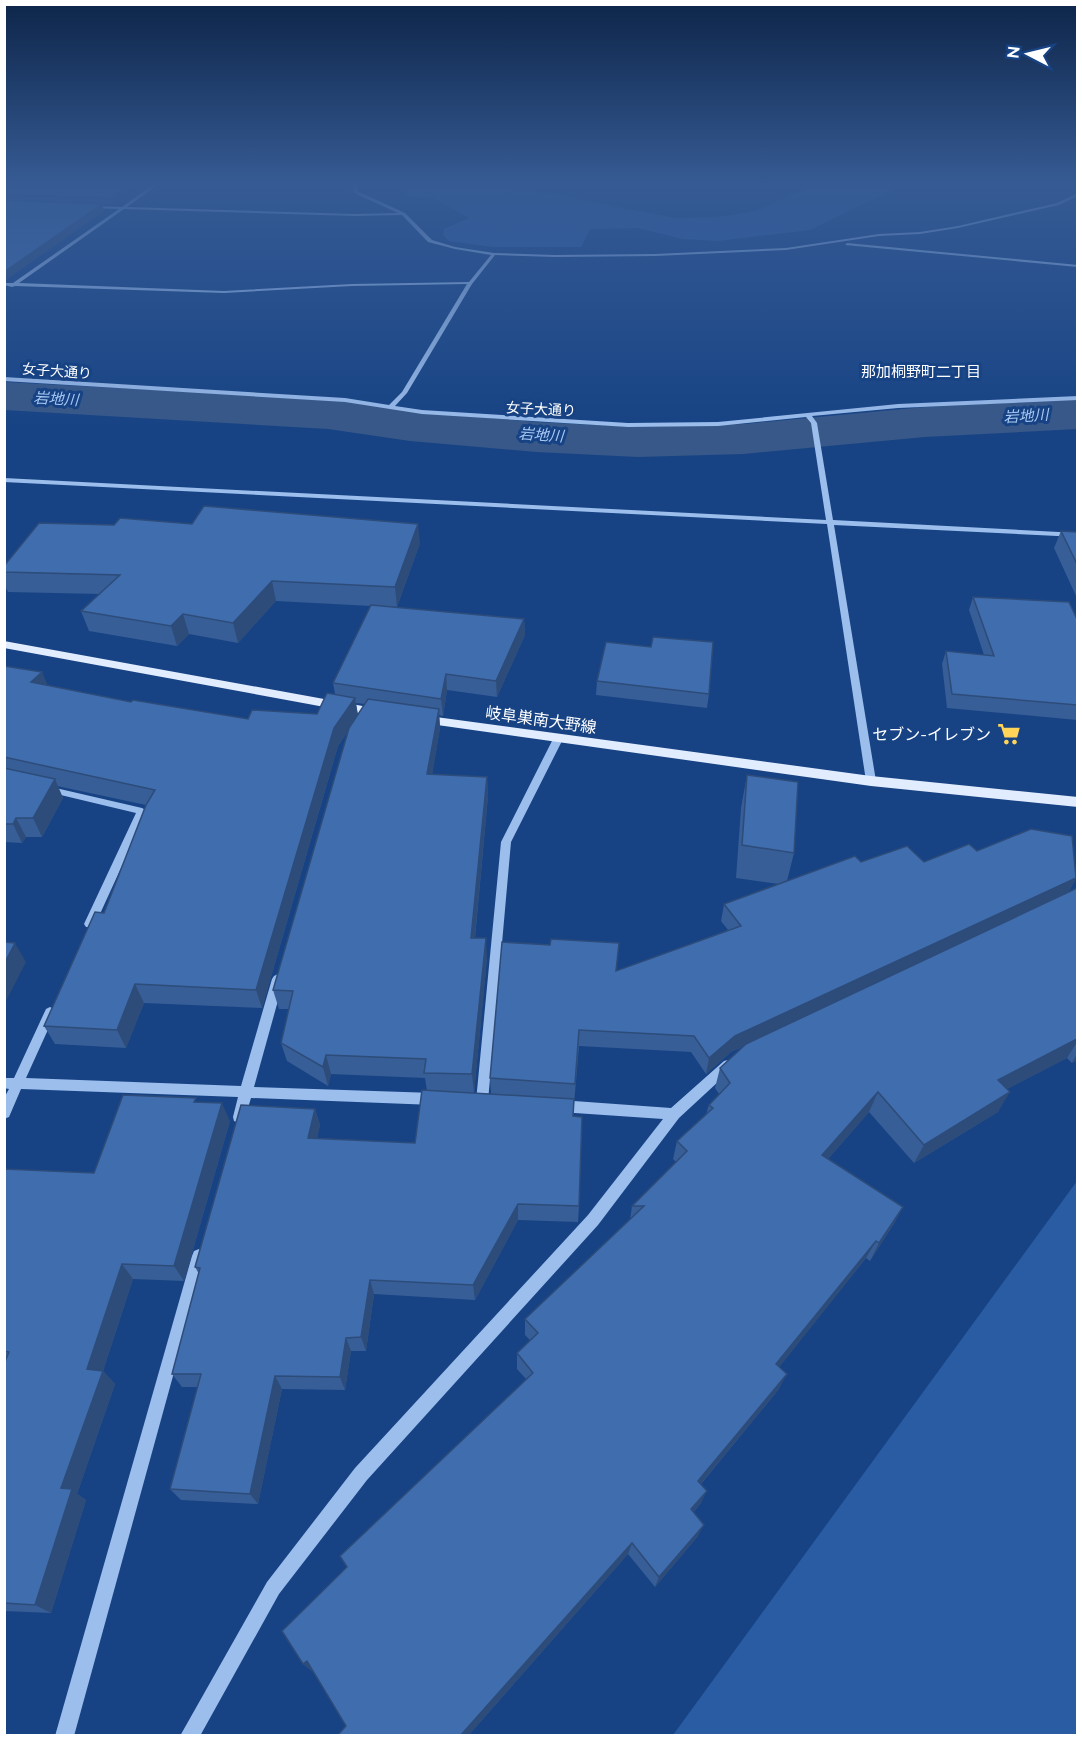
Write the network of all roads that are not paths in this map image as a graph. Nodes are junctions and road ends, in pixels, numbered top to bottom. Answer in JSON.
{"nodes":[{"id":1,"x":42,"y":265,"type":"edge"},
{"id":2,"x":485,"y":265,"type":"edge"},
{"id":3,"x":4,"y":284,"type":"edge"},
{"id":4,"x":471,"y":284,"type":"junction"},
{"id":5,"x":13,"y":285,"type":"junction"},
{"id":6,"x":4,"y":291,"type":"edge"},
{"id":7,"x":4,"y":379,"type":"edge"},
{"id":8,"x":1077,"y":398,"type":"edge"},
{"id":9,"x":390,"y":408,"type":"junction"},
{"id":10,"x":808,"y":416,"type":"junction"},
{"id":11,"x":4,"y":480,"type":"edge"},
{"id":12,"x":832,"y":522,"type":"junction"},
{"id":13,"x":1077,"y":535,"type":"edge"},
{"id":14,"x":4,"y":644,"type":"edge"},
{"id":15,"x":390,"y":715,"type":"edge"},
{"id":16,"x":412,"y":718,"type":"edge"},
{"id":17,"x":558,"y":739,"type":"junction"},
{"id":18,"x":871,"y":781,"type":"junction"},
{"id":19,"x":39,"y":787,"type":"edge"},
{"id":20,"x":1077,"y":801,"type":"edge"},
{"id":21,"x":87,"y":931,"type":"edge"},
{"id":22,"x":282,"y":965,"type":"edge"},
{"id":23,"x":57,"y":997,"type":"edge"},
{"id":24,"x":736,"y":1058,"type":"edge"},
{"id":25,"x":11,"y":1084,"type":"edge"},
{"id":26,"x":246,"y":1092,"type":"junction"},
{"id":27,"x":447,"y":1099,"type":"edge"},
{"id":28,"x":482,"y":1101,"type":"edge"},
{"id":29,"x":550,"y":1105,"type":"edge"},
{"id":30,"x":4,"y":1113,"type":"edge"},
{"id":31,"x":674,"y":1114,"type":"junction"},
{"id":32,"x":233,"y":1138,"type":"edge"},
{"id":33,"x":204,"y":1241,"type":"edge"},
{"id":34,"x":64,"y":1736,"type":"edge"},
{"id":35,"x":189,"y":1736,"type":"edge"}],
"edges":[{"from":1,"to":5,"type":"street"},
{"from":2,"to":4,"type":"street"},
{"from":3,"to":5,"type":"street"},
{"from":4,"to":5,"type":"street"},
{"from":4,"to":9,"type":"street"},
{"from":5,"to":6,"type":"street"},
{"from":7,"to":9,"type":"street","name":"女子大通り"},
{"from":8,"to":10,"type":"street","name":"女子大通り"},
{"from":9,"to":10,"type":"street","name":"女子大通り"},
{"from":10,"to":12,"type":"street"},
{"from":11,"to":12,"type":"street"},
{"from":12,"to":13,"type":"street"},
{"from":12,"to":18,"type":"street"},
{"from":14,"to":15,"type":"main road"},
{"from":16,"to":17,"type":"main road","name":"岐阜巣南大野線"},
{"from":17,"to":18,"type":"main road","name":"岐阜巣南大野線"},
{"from":17,"to":28,"type":"street"},
{"from":18,"to":20,"type":"main road","name":"岐阜巣南大野線"},
{"from":19,"to":21,"type":"street"},
{"from":22,"to":26,"type":"street"},
{"from":23,"to":25,"type":"street"},
{"from":24,"to":31,"type":"street"},
{"from":25,"to":26,"type":"street"},
{"from":25,"to":30,"type":"street"},
{"from":26,"to":27,"type":"street"},
{"from":26,"to":32,"type":"street"},
{"from":29,"to":31,"type":"street"},
{"from":31,"to":35,"type":"street"},
{"from":33,"to":34,"type":"street"}]}
